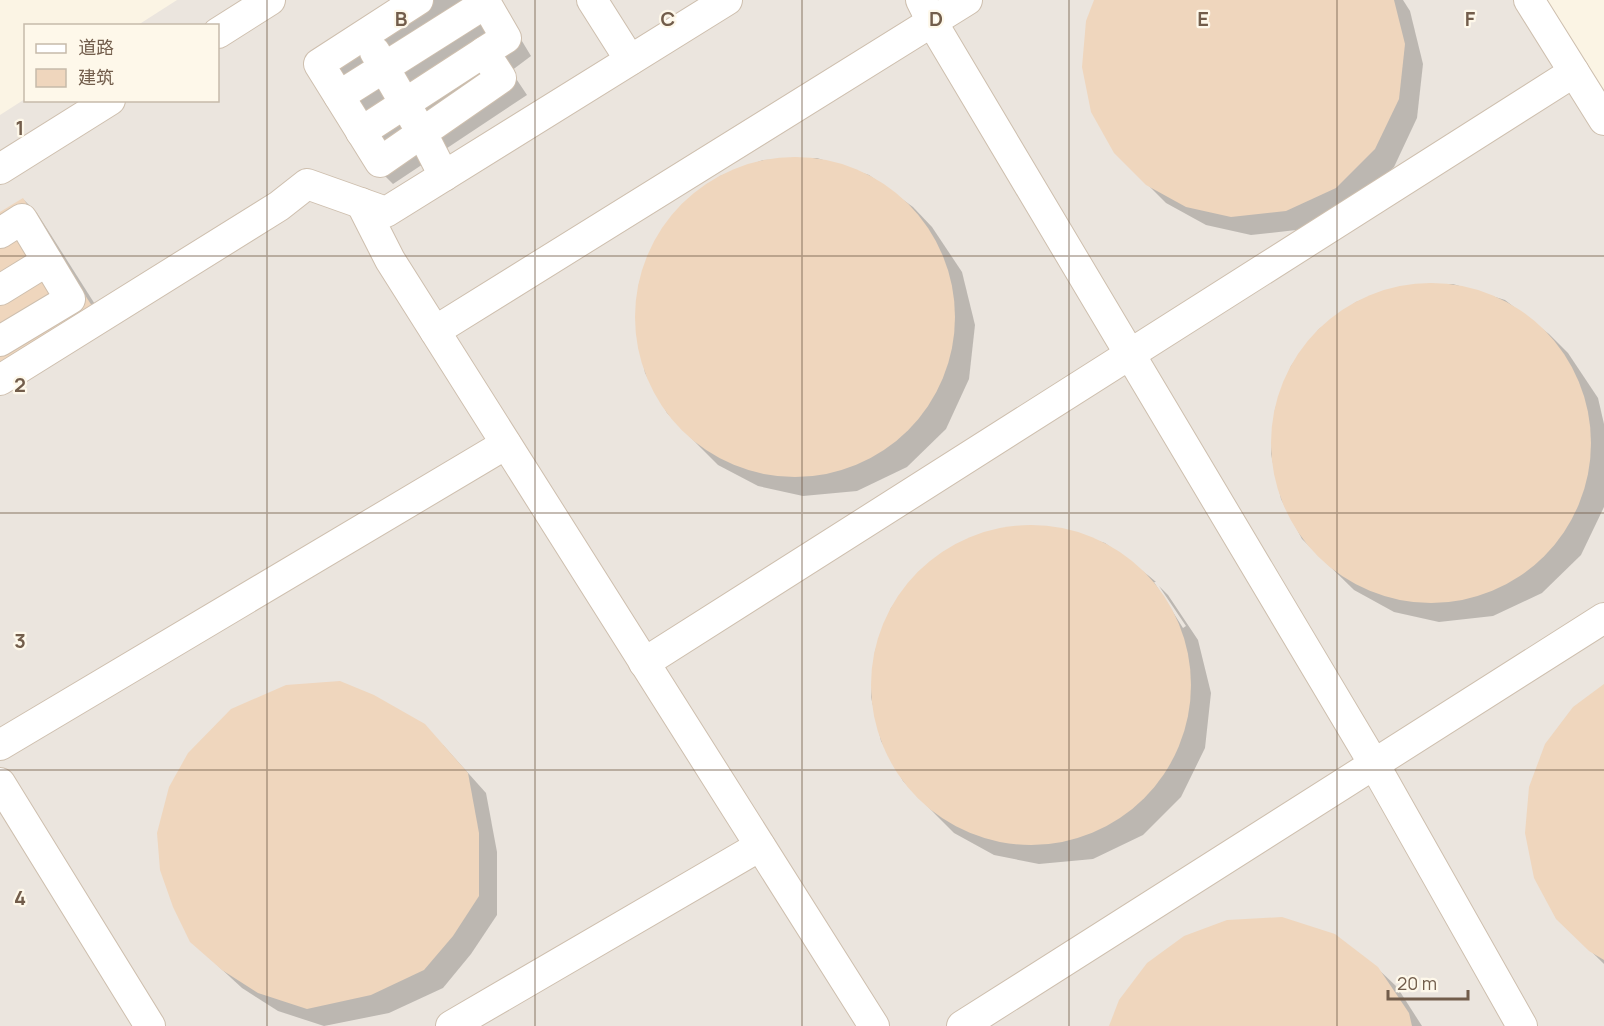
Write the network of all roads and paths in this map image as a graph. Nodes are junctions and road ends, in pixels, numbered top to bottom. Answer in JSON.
{"nodes":[{"id":1,"x":270,"y":0,"type":"edge"},
{"id":2,"x":592,"y":0,"type":"edge"},
{"id":3,"x":727,"y":0,"type":"edge"},
{"id":4,"x":967,"y":0,"type":"edge"},
{"id":5,"x":1529,"y":0,"type":"edge"},
{"id":6,"x":417,"y":1,"type":"edge"},
{"id":7,"x":485,"y":2,"type":"edge"},
{"id":8,"x":927,"y":11,"type":"edge"},
{"id":9,"x":219,"y":32,"type":"edge"},
{"id":10,"x":365,"y":34,"type":"junction"},
{"id":11,"x":434,"y":35,"type":"junction"},
{"id":12,"x":484,"y":52,"type":"junction"},
{"id":13,"x":630,"y":60,"type":"junction"},
{"id":14,"x":385,"y":69,"type":"junction"},
{"id":15,"x":455,"y":71,"type":"junction"},
{"id":16,"x":1574,"y":72,"type":"junction"},
{"id":17,"x":339,"y":96,"type":"junction"},
{"id":18,"x":472,"y":98,"type":"junction"},
{"id":19,"x":107,"y":102,"type":"edge"},
{"id":20,"x":404,"y":104,"type":"junction"},
{"id":21,"x":1604,"y":120,"type":"edge"},
{"id":22,"x":361,"y":132,"type":"junction"},
{"id":23,"x":422,"y":133,"type":"junction"},
{"id":24,"x":0,"y":169,"type":"edge"},
{"id":25,"x":444,"y":176,"type":"junction"},
{"id":26,"x":361,"y":203,"type":"junction"},
{"id":27,"x":0,"y":233,"type":"edge"},
{"id":28,"x":47,"y":261,"type":"junction"},
{"id":29,"x":0,"y":290,"type":"edge"},
{"id":30,"x":435,"y":331,"type":"junction"},
{"id":31,"x":0,"y":342,"type":"edge"},
{"id":32,"x":1129,"y":355,"type":"junction"},
{"id":33,"x":0,"y":380,"type":"edge"},
{"id":34,"x":506,"y":444,"type":"junction"},
{"id":35,"x":1604,"y":618,"type":"edge"},
{"id":36,"x":644,"y":663,"type":"junction"},
{"id":37,"x":0,"y":745,"type":"edge"},
{"id":38,"x":1374,"y":764,"type":"junction"},
{"id":39,"x":0,"y":783,"type":"edge"},
{"id":40,"x":760,"y":846,"type":"junction"},
{"id":41,"x":150,"y":1026,"type":"edge"},
{"id":42,"x":451,"y":1026,"type":"edge"},
{"id":43,"x":874,"y":1026,"type":"edge"},
{"id":44,"x":962,"y":1026,"type":"edge"},
{"id":45,"x":1522,"y":1026,"type":"edge"}],
"edges":[{"from":1,"to":9,"type":"street"},
{"from":2,"to":13,"type":"street"},
{"from":3,"to":13,"type":"street"},
{"from":4,"to":8,"type":"street"},
{"from":5,"to":16,"type":"street"},
{"from":6,"to":10,"type":"street"},
{"from":6,"to":11,"type":"street"},
{"from":7,"to":11,"type":"street"},
{"from":7,"to":12,"type":"street"},
{"from":8,"to":30,"type":"street"},
{"from":8,"to":32,"type":"street"},
{"from":10,"to":14,"type":"street"},
{"from":10,"to":17,"type":"street"},
{"from":11,"to":14,"type":"street"},
{"from":11,"to":15,"type":"street"},
{"from":12,"to":15,"type":"street"},
{"from":12,"to":18,"type":"street"},
{"from":13,"to":25,"type":"street"},
{"from":14,"to":17,"type":"street"},
{"from":14,"to":20,"type":"street"},
{"from":15,"to":18,"type":"street"},
{"from":15,"to":20,"type":"street"},
{"from":16,"to":21,"type":"street"},
{"from":16,"to":32,"type":"street"},
{"from":17,"to":22,"type":"street"},
{"from":18,"to":23,"type":"street"},
{"from":19,"to":24,"type":"street"},
{"from":20,"to":22,"type":"street"},
{"from":20,"to":23,"type":"street"},
{"from":22,"to":23,"type":"street"},
{"from":23,"to":25,"type":"street"},
{"from":25,"to":26,"type":"street"},
{"from":26,"to":30,"type":"street"},
{"from":26,"to":33,"type":"street"},
{"from":27,"to":28,"type":"street"},
{"from":28,"to":29,"type":"street"},
{"from":28,"to":31,"type":"street"},
{"from":30,"to":34,"type":"street"},
{"from":32,"to":36,"type":"street"},
{"from":32,"to":38,"type":"street"},
{"from":34,"to":36,"type":"street"},
{"from":34,"to":37,"type":"street"},
{"from":35,"to":38,"type":"street"},
{"from":36,"to":40,"type":"street"},
{"from":38,"to":44,"type":"street"},
{"from":38,"to":45,"type":"street"},
{"from":39,"to":41,"type":"street"},
{"from":40,"to":42,"type":"street"},
{"from":40,"to":43,"type":"street"}]}
